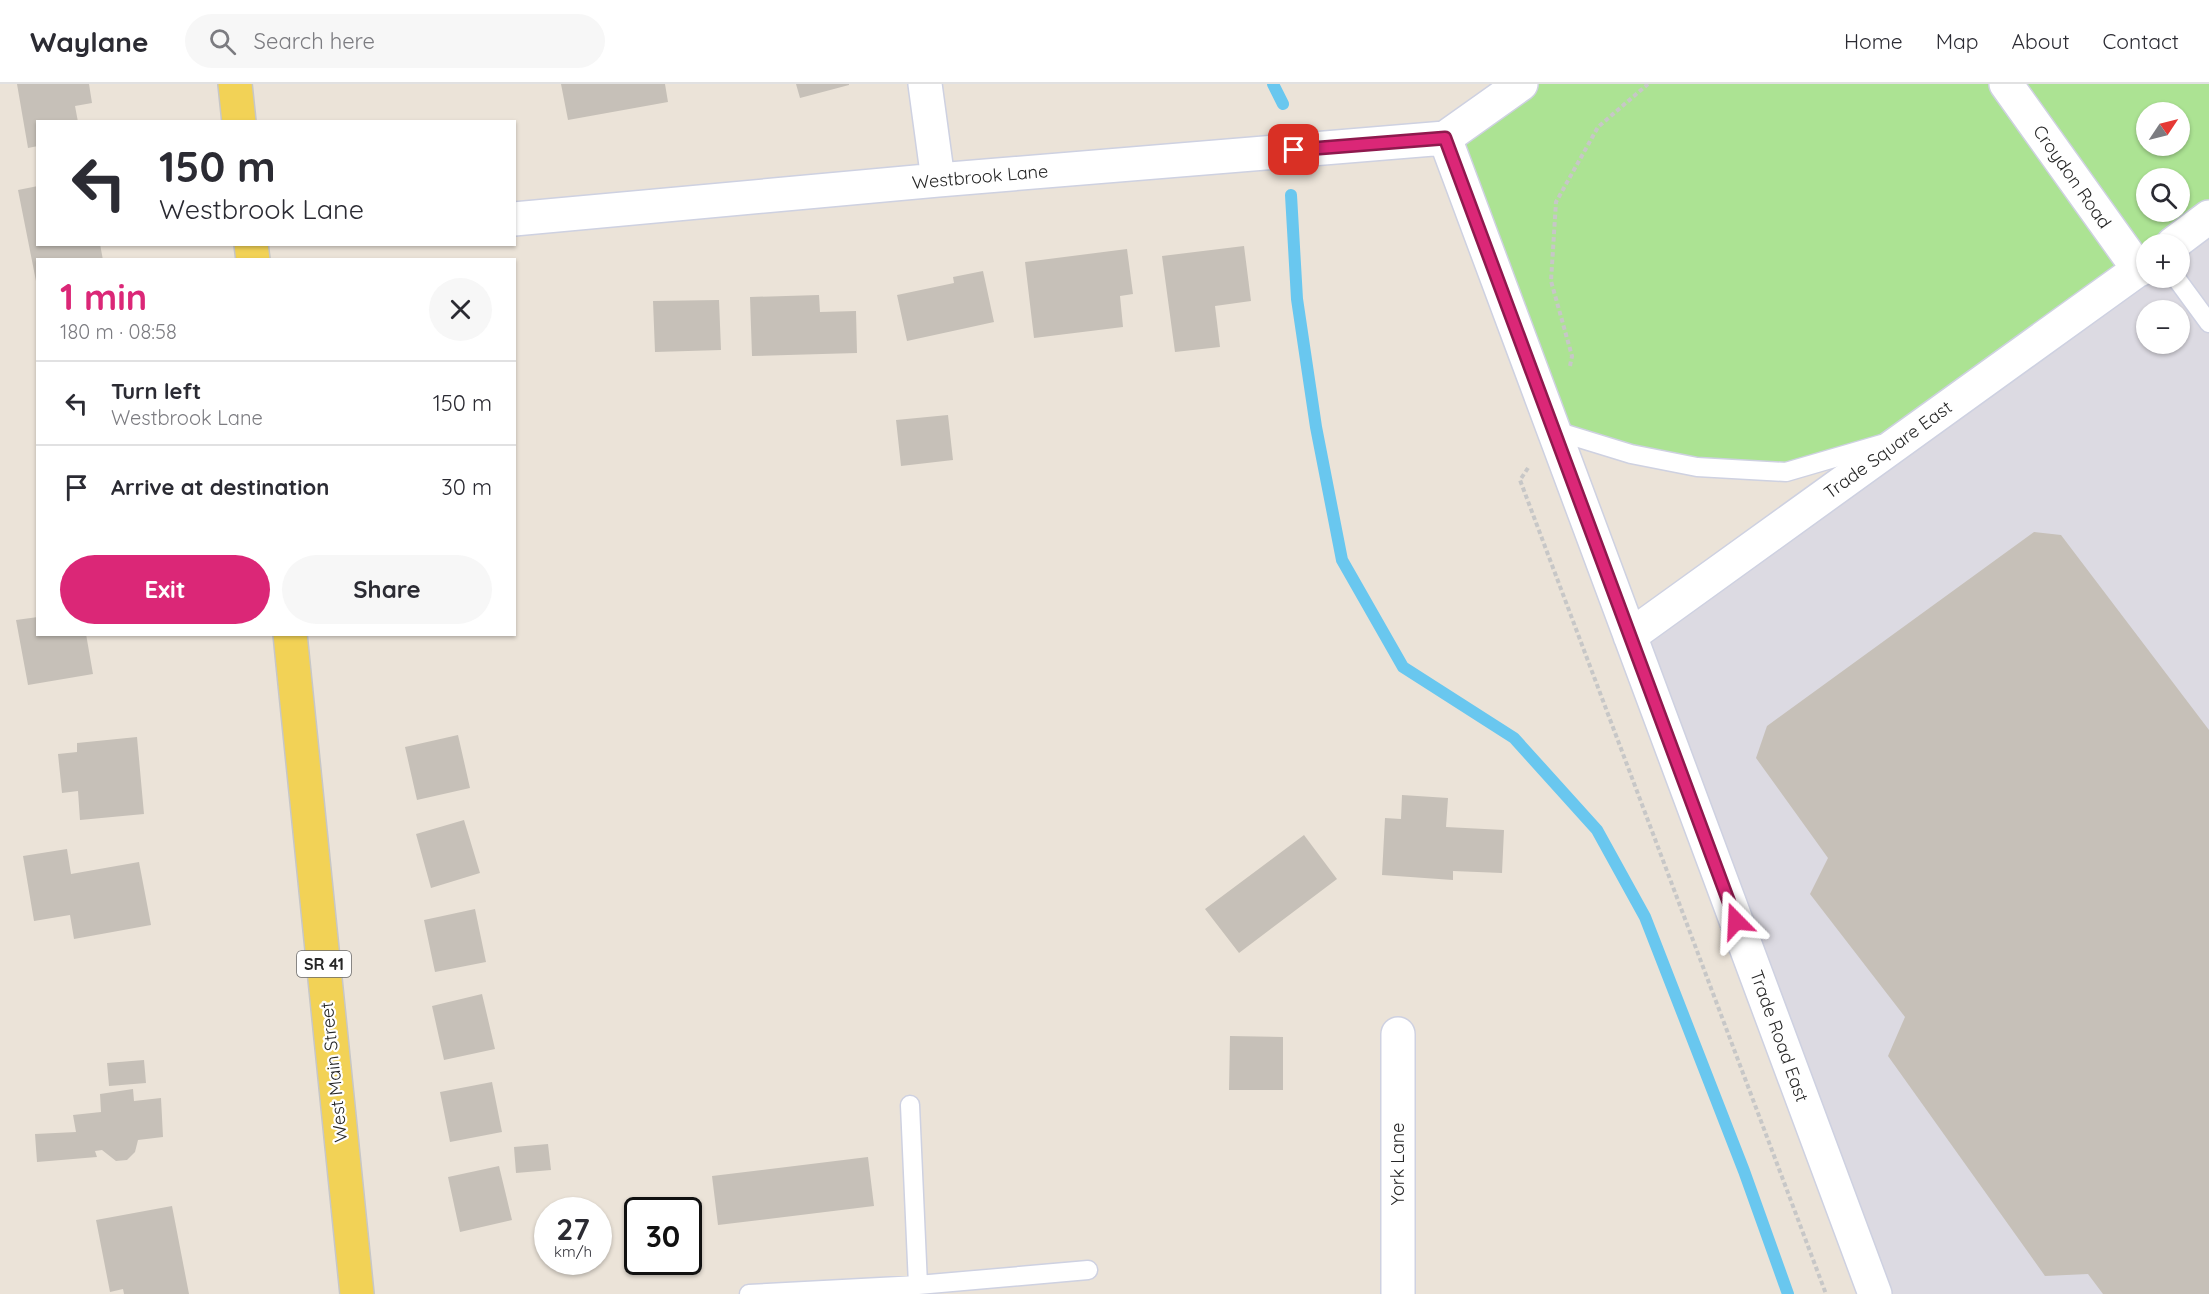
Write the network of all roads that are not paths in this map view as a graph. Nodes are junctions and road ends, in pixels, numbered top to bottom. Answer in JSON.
{"nodes":[{"id":1,"x":235,"y":84,"type":"edge"},
{"id":2,"x":925,"y":84,"type":"edge"},
{"id":3,"x":1521,"y":84,"type":"edge"},
{"id":4,"x":2006,"y":84,"type":"edge"},
{"id":5,"x":239,"y":120,"type":"edge"},
{"id":6,"x":1445,"y":138,"type":"junction"},
{"id":7,"x":938,"y":180,"type":"junction"},
{"id":8,"x":2209,"y":217,"type":"edge"},
{"id":9,"x":516,"y":219,"type":"edge"},
{"id":10,"x":2186,"y":234,"type":"edge"},
{"id":11,"x":2136,"y":258,"type":"edge"},
{"id":12,"x":2136,"y":272,"type":"edge"},
{"id":13,"x":2183,"y":288,"type":"edge"},
{"id":14,"x":2209,"y":323,"type":"edge"},
{"id":15,"x":1556,"y":431,"type":"junction"},
{"id":16,"x":1907,"y":436,"type":"junction"},
{"id":17,"x":291,"y":636,"type":"edge"},
{"id":18,"x":1630,"y":636,"type":"junction"},
{"id":19,"x":1398,"y":1034,"type":"dead end"},
{"id":20,"x":910,"y":1105,"type":"dead end"},
{"id":21,"x":1088,"y":1270,"type":"dead end"},
{"id":22,"x":918,"y":1285,"type":"junction"},
{"id":23,"x":357,"y":1294,"type":"edge"},
{"id":24,"x":749,"y":1294,"type":"edge"},
{"id":25,"x":1398,"y":1294,"type":"edge"},
{"id":26,"x":1875,"y":1294,"type":"edge"}],
"edges":[{"from":1,"to":5,"type":"main road"},
{"from":2,"to":7,"type":"street"},
{"from":3,"to":6,"type":"street"},
{"from":4,"to":11,"type":"street","name":"Croydon Road"},
{"from":6,"to":7,"type":"street","name":"Westbrook Lane"},
{"from":6,"to":15,"type":"street","name":"Trade Road East"},
{"from":7,"to":9,"type":"street","name":"Westbrook Lane"},
{"from":8,"to":10,"type":"street"},
{"from":12,"to":16,"type":"street","name":"Trade Square East"},
{"from":13,"to":14,"type":"lane"},
{"from":15,"to":16,"type":"lane"},
{"from":15,"to":18,"type":"street","name":"Trade Road East"},
{"from":16,"to":18,"type":"street","name":"Trade Square East"},
{"from":17,"to":23,"type":"main road","name":"West Main Street","number":"SR 41"},
{"from":18,"to":26,"type":"street","name":"Trade Road East"},
{"from":19,"to":25,"type":"street","name":"York Lane"},
{"from":20,"to":22,"type":"lane"},
{"from":21,"to":22,"type":"lane"},
{"from":22,"to":24,"type":"lane"}]}
